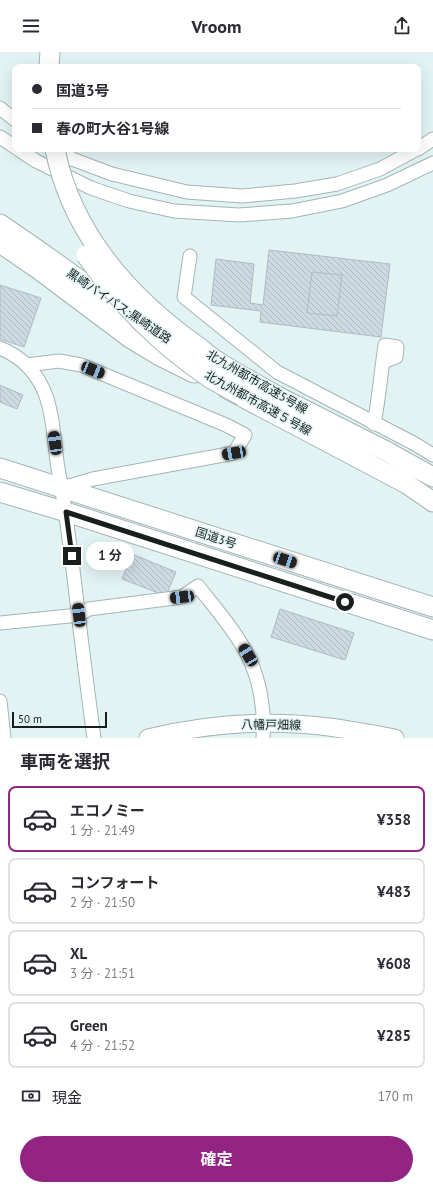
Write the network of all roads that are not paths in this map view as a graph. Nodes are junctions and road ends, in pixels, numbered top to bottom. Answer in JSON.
{"nodes":[{"id":1,"x":41,"y":52,"type":"edge"},
{"id":2,"x":50,"y":52,"type":"edge"},
{"id":3,"x":39,"y":64,"type":"edge"},
{"id":4,"x":49,"y":64,"type":"edge"},
{"id":5,"x":0,"y":108,"type":"edge"},
{"id":6,"x":12,"y":118,"type":"edge"},
{"id":7,"x":0,"y":137,"type":"edge"},
{"id":8,"x":12,"y":145,"type":"edge"},
{"id":9,"x":423,"y":145,"type":"edge"},
{"id":10,"x":22,"y":152,"type":"edge"},
{"id":11,"x":45,"y":152,"type":"edge"},
{"id":12,"x":57,"y":152,"type":"edge"},
{"id":13,"x":61,"y":152,"type":"edge"},
{"id":14,"x":410,"y":152,"type":"edge"},
{"id":15,"x":433,"y":162,"type":"edge"},
{"id":16,"x":0,"y":224,"type":"edge"},
{"id":17,"x":0,"y":243,"type":"edge"},
{"id":18,"x":190,"y":256,"type":"dead end"},
{"id":19,"x":0,"y":348,"type":"edge"},
{"id":20,"x":383,"y":362,"type":"dead end"},
{"id":21,"x":27,"y":366,"type":"junction"},
{"id":22,"x":242,"y":396,"type":"junction"},
{"id":23,"x":286,"y":401,"type":"junction"},
{"id":24,"x":374,"y":424,"type":"junction"},
{"id":25,"x":433,"y":455,"type":"edge"},
{"id":26,"x":0,"y":468,"type":"edge"},
{"id":27,"x":433,"y":477,"type":"edge"},
{"id":28,"x":62,"y":488,"type":"junction"},
{"id":29,"x":0,"y":492,"type":"edge"},
{"id":30,"x":433,"y":502,"type":"edge"},
{"id":31,"x":66,"y":512,"type":"junction"},
{"id":32,"x":433,"y":607,"type":"edge"},
{"id":33,"x":79,"y":615,"type":"junction"},
{"id":34,"x":0,"y":623,"type":"edge"},
{"id":35,"x":433,"y":630,"type":"edge"},
{"id":36,"x":0,"y":701,"type":"edge"},
{"id":37,"x":264,"y":730,"type":"edge"},
{"id":38,"x":4,"y":738,"type":"edge"},
{"id":39,"x":94,"y":738,"type":"edge"},
{"id":40,"x":148,"y":738,"type":"edge"},
{"id":41,"x":395,"y":738,"type":"edge"}],
"edges":[{"from":1,"to":3,"type":"highway"},
{"from":2,"to":4,"type":"highway"},
{"from":5,"to":6,"type":"street"},
{"from":7,"to":8,"type":"street"},
{"from":9,"to":15,"type":"street"},
{"from":10,"to":15,"type":"street"},
{"from":11,"to":22,"type":"highway","name":"北九州都市高速５号線","bridge":true},
{"from":12,"to":23,"type":"highway","name":"北九州都市高速5号線","bridge":true},
{"from":13,"to":14,"type":"street"},
{"from":16,"to":23,"type":"highway","name":"黒崎バイパス;黒崎道路","bridge":true},
{"from":17,"to":22,"type":"highway","name":"黒崎バイパス;黒崎道路","bridge":true},
{"from":18,"to":24,"type":"street"},
{"from":19,"to":21,"type":"street"},
{"from":20,"to":24,"type":"street"},
{"from":21,"to":28,"type":"street"},
{"from":21,"to":28,"type":"street"},
{"from":22,"to":30,"type":"highway","name":"北九州都市高速５号線"},
{"from":23,"to":27,"type":"highway","name":"北九州都市高速5号線"},
{"from":24,"to":25,"type":"street"},
{"from":26,"to":28,"type":"highway","name":"国道3号"},
{"from":28,"to":31,"type":"street"},
{"from":28,"to":32,"type":"highway","name":"国道3号"},
{"from":29,"to":31,"type":"highway","name":"国道3号"},
{"from":31,"to":33,"type":"street"},
{"from":31,"to":35,"type":"highway","name":"国道3号"},
{"from":33,"to":34,"type":"street"},
{"from":33,"to":37,"type":"street"},
{"from":33,"to":39,"type":"street"},
{"from":36,"to":38,"type":"street"},
{"from":37,"to":40,"type":"main road","name":"八幡戸畑線"},
{"from":37,"to":41,"type":"main road","name":"八幡戸畑線"}]}
